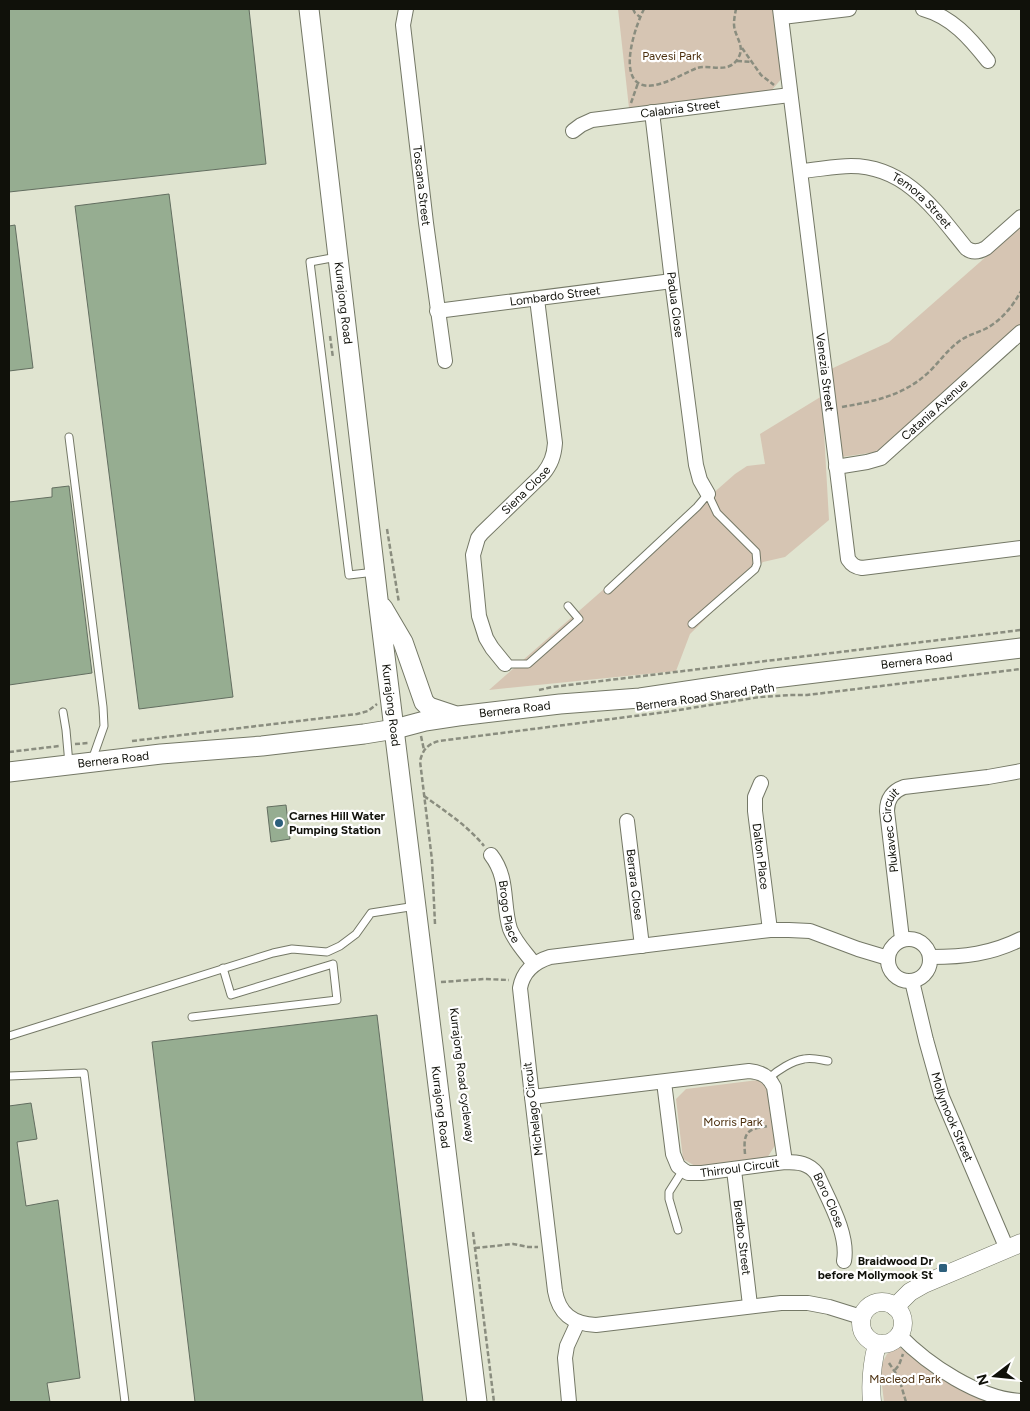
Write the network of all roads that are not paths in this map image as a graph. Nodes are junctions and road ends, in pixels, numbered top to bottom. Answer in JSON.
{"nodes":[{"id":1,"x":309,"y":9,"type":"edge"},
{"id":2,"x":406,"y":9,"type":"edge"},
{"id":3,"x":849,"y":9,"type":"edge"},
{"id":4,"x":923,"y":9,"type":"edge"},
{"id":5,"x":781,"y":13,"type":"edge"},
{"id":6,"x":988,"y":61,"type":"dead end"},
{"id":7,"x":790,"y":95,"type":"junction"},
{"id":8,"x":652,"y":112,"type":"junction"},
{"id":9,"x":573,"y":131,"type":"dead end"},
{"id":10,"x":801,"y":171,"type":"junction"},
{"id":11,"x":1021,"y":217,"type":"edge"},
{"id":12,"x":338,"y":257,"type":"junction"},
{"id":13,"x":672,"y":281,"type":"junction"},
{"id":14,"x":537,"y":299,"type":"junction"},
{"id":15,"x":438,"y":311,"type":"junction"},
{"id":16,"x":1019,"y":339,"type":"edge"},
{"id":17,"x":444,"y":361,"type":"dead end"},
{"id":18,"x":69,"y":437,"type":"dead end"},
{"id":19,"x":836,"y":467,"type":"junction"},
{"id":20,"x":708,"y":494,"type":"junction"},
{"id":21,"x":1021,"y":548,"type":"edge"},
{"id":22,"x":375,"y":572,"type":"junction"},
{"id":23,"x":608,"y":590,"type":"dead end"},
{"id":24,"x":378,"y":599,"type":"junction"},
{"id":25,"x":568,"y":606,"type":"dead end"},
{"id":26,"x":692,"y":624,"type":"dead end"},
{"id":27,"x":1021,"y":648,"type":"edge"},
{"id":28,"x":505,"y":664,"type":"joint"},
{"id":29,"x":63,"y":712,"type":"dead end"},
{"id":30,"x":458,"y":716,"type":"junction"},
{"id":31,"x":395,"y":729,"type":"junction"},
{"id":32,"x":91,"y":762,"type":"junction"},
{"id":33,"x":70,"y":765,"type":"junction"},
{"id":34,"x":1021,"y":771,"type":"edge"},
{"id":35,"x":9,"y":772,"type":"edge"},
{"id":36,"x":760,"y":783,"type":"dead end"},
{"id":37,"x":627,"y":821,"type":"dead end"},
{"id":38,"x":491,"y":854,"type":"road end"},
{"id":39,"x":416,"y":906,"type":"junction"},
{"id":40,"x":770,"y":930,"type":"junction"},
{"id":41,"x":1021,"y":938,"type":"edge"},
{"id":42,"x":902,"y":939,"type":"junction"},
{"id":43,"x":642,"y":946,"type":"junction"},
{"id":44,"x":931,"y":957,"type":"junction"},
{"id":45,"x":888,"y":958,"type":"junction"},
{"id":46,"x":534,"y":964,"type":"junction"},
{"id":47,"x":223,"y":968,"type":"junction"},
{"id":48,"x":912,"y":981,"type":"junction"},
{"id":49,"x":192,"y":1017,"type":"dead end"},
{"id":50,"x":9,"y":1036,"type":"edge"},
{"id":51,"x":828,"y":1062,"type":"dead end"},
{"id":52,"x":9,"y":1076,"type":"edge"},
{"id":53,"x":769,"y":1078,"type":"junction"},
{"id":54,"x":664,"y":1082,"type":"junction"},
{"id":55,"x":532,"y":1097,"type":"junction"},
{"id":56,"x":785,"y":1162,"type":"junction"},
{"id":57,"x":741,"y":1169,"type":"junction"},
{"id":58,"x":683,"y":1170,"type":"junction"},
{"id":59,"x":678,"y":1230,"type":"dead end"},
{"id":60,"x":1014,"y":1246,"type":"edge"},
{"id":61,"x":844,"y":1261,"type":"dead end"},
{"id":62,"x":750,"y":1306,"type":"junction"},
{"id":63,"x":895,"y":1307,"type":"junction"},
{"id":64,"x":861,"y":1317,"type":"junction"},
{"id":65,"x":578,"y":1322,"type":"junction"},
{"id":66,"x":904,"y":1340,"type":"junction"},
{"id":67,"x":877,"y":1344,"type":"junction"},
{"id":68,"x":1021,"y":1401,"type":"edge"},
{"id":69,"x":125,"y":1402,"type":"edge"},
{"id":70,"x":477,"y":1402,"type":"edge"},
{"id":71,"x":569,"y":1402,"type":"edge"},
{"id":72,"x":872,"y":1402,"type":"edge"}],
"edges":[{"from":1,"to":12,"type":"main road","name":"Kurrajong Road"},
{"from":2,"to":15,"type":"street","name":"Toscana Street"},
{"from":3,"to":5,"type":"street"},
{"from":4,"to":6,"type":"street"},
{"from":5,"to":7,"type":"street","name":"Venezia Street"},
{"from":7,"to":8,"type":"street","name":"Calabria Street"},
{"from":7,"to":10,"type":"street","name":"Venezia Street"},
{"from":8,"to":9,"type":"street","name":"Calabria Street"},
{"from":8,"to":13,"type":"street","name":"Padua Close"},
{"from":10,"to":11,"type":"street","name":"Temora Street"},
{"from":10,"to":19,"type":"street","name":"Venezia Street"},
{"from":12,"to":22,"type":"main road","name":"Kurrajong Road"},
{"from":12,"to":22,"type":"lane"},
{"from":13,"to":14,"type":"street","name":"Lombardo Street"},
{"from":13,"to":20,"type":"street","name":"Padua Close"},
{"from":14,"to":15,"type":"street","name":"Lombardo Street"},
{"from":14,"to":28,"type":"street","name":"Siena Close"},
{"from":15,"to":17,"type":"street","name":"Toscana Street"},
{"from":16,"to":19,"type":"street","name":"Catania Avenue"},
{"from":18,"to":32,"type":"lane"},
{"from":19,"to":21,"type":"street","name":"Venezia Street"},
{"from":20,"to":23,"type":"lane"},
{"from":20,"to":26,"type":"lane"},
{"from":22,"to":24,"type":"main road","name":"Kurrajong Road"},
{"from":24,"to":30,"type":"main road"},
{"from":24,"to":31,"type":"main road","name":"Kurrajong Road"},
{"from":25,"to":28,"type":"lane"},
{"from":27,"to":30,"type":"main road","name":"Bernera Road"},
{"from":29,"to":33,"type":"lane"},
{"from":30,"to":31,"type":"main road","name":"Bernera Road"},
{"from":31,"to":32,"type":"main road","name":"Bernera Road"},
{"from":31,"to":39,"type":"main road","name":"Kurrajong Road"},
{"from":32,"to":33,"type":"main road","name":"Bernera Road"},
{"from":33,"to":35,"type":"main road","name":"Bernera Road"},
{"from":34,"to":42,"type":"street","name":"Plukavec Circuit"},
{"from":36,"to":40,"type":"street","name":"Dalton Place"},
{"from":37,"to":43,"type":"street","name":"Berrara Close"},
{"from":38,"to":46,"type":"street","name":"Brogo Place"},
{"from":39,"to":47,"type":"lane"},
{"from":39,"to":70,"type":"main road","name":"Kurrajong Road"},
{"from":40,"to":43,"type":"street"},
{"from":40,"to":45,"type":"street"},
{"from":41,"to":44,"type":"street"},
{"from":42,"to":44,"type":"street"},
{"from":42,"to":45,"type":"street"},
{"from":43,"to":46,"type":"street"},
{"from":44,"to":48,"type":"street"},
{"from":45,"to":48,"type":"street"},
{"from":46,"to":55,"type":"street","name":"Michelago Circuit"},
{"from":47,"to":49,"type":"lane"},
{"from":47,"to":50,"type":"lane"},
{"from":48,"to":60,"type":"street","name":"Mollymook Street"},
{"from":51,"to":53,"type":"lane"},
{"from":52,"to":69,"type":"lane"},
{"from":53,"to":54,"type":"street"},
{"from":53,"to":56,"type":"street","name":"Thirroul Circuit"},
{"from":54,"to":55,"type":"street"},
{"from":54,"to":58,"type":"street","name":"Thirroul Circuit"},
{"from":55,"to":65,"type":"street","name":"Michelago Circuit"},
{"from":56,"to":57,"type":"street","name":"Thirroul Circuit"},
{"from":56,"to":61,"type":"street","name":"Boro Close"},
{"from":57,"to":58,"type":"street","name":"Thirroul Circuit"},
{"from":57,"to":62,"type":"street","name":"Bredbo Street"},
{"from":58,"to":59,"type":"lane"},
{"from":60,"to":63,"type":"street"},
{"from":62,"to":64,"type":"street"},
{"from":62,"to":65,"type":"street"},
{"from":63,"to":64,"type":"street"},
{"from":63,"to":66,"type":"street"},
{"from":64,"to":67,"type":"street"},
{"from":65,"to":71,"type":"street"},
{"from":66,"to":67,"type":"street"},
{"from":66,"to":68,"type":"street"},
{"from":67,"to":72,"type":"street"}]}
